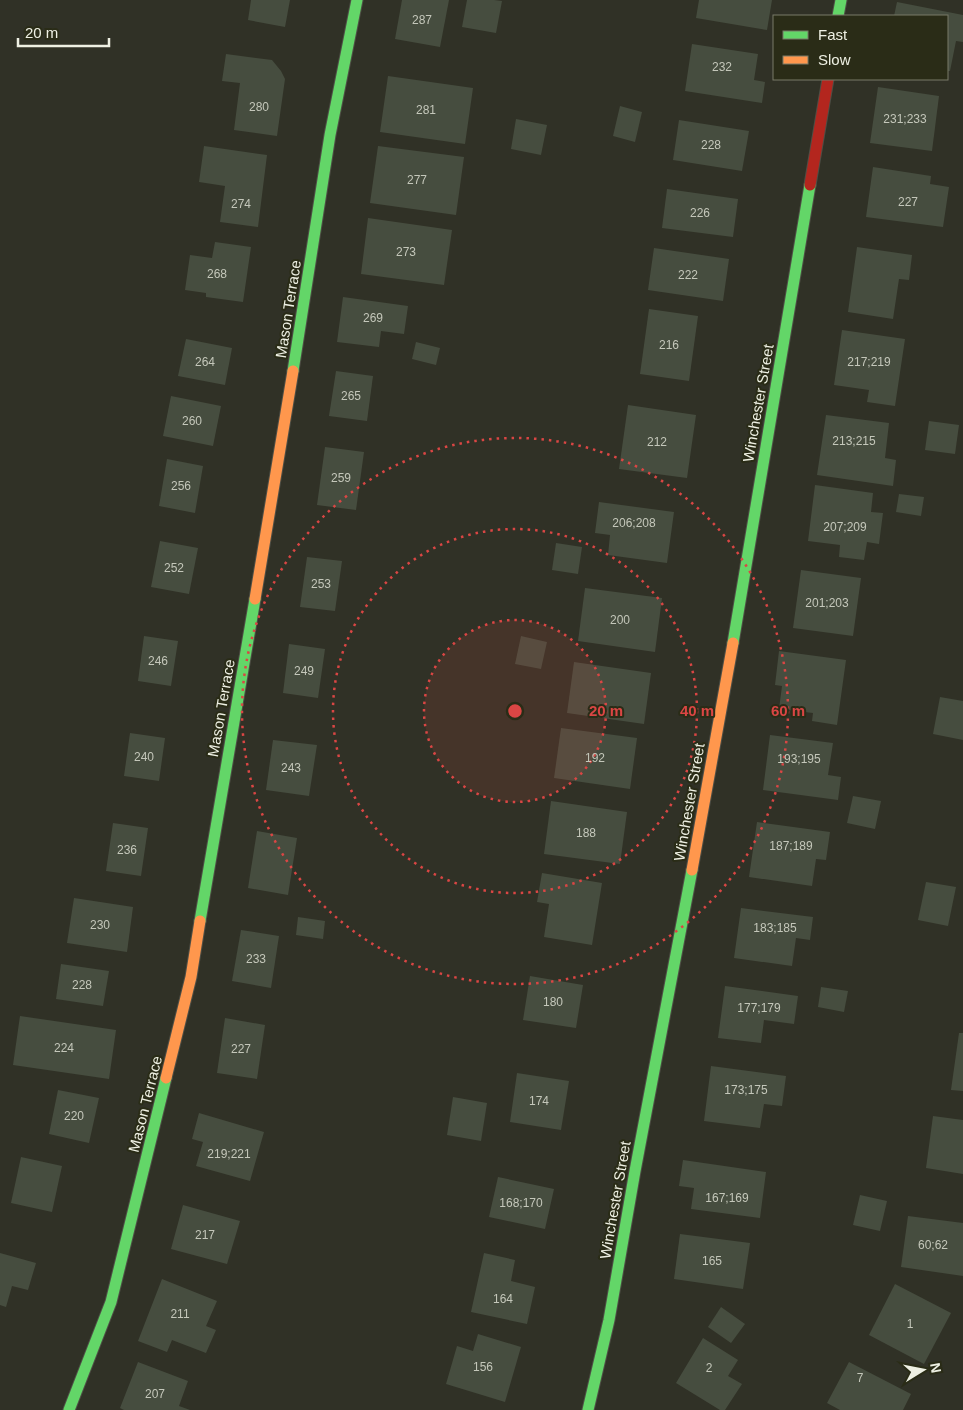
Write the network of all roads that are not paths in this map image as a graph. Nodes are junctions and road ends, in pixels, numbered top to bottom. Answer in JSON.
{"nodes":[{"id":1,"x":357,"y":0,"type":"edge"},
{"id":2,"x":841,"y":0,"type":"edge"},
{"id":3,"x":838,"y":15,"type":"edge"},
{"id":4,"x":828,"y":80,"type":"edge"},
{"id":5,"x":69,"y":1410,"type":"edge"},
{"id":6,"x":588,"y":1410,"type":"edge"}],
"edges":[{"from":1,"to":5,"type":"street","name":"Mason Terrace"},
{"from":2,"to":3,"type":"street"},
{"from":4,"to":6,"type":"street","name":"Winchester Street"}]}
